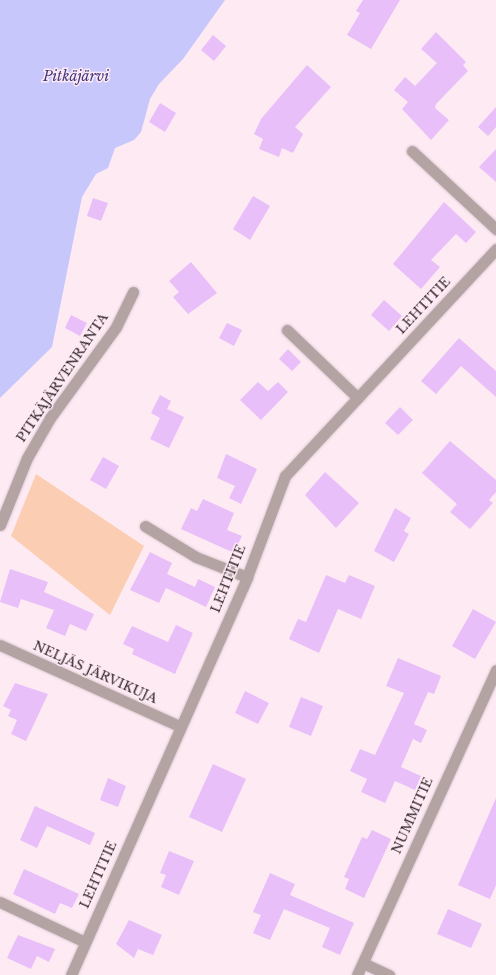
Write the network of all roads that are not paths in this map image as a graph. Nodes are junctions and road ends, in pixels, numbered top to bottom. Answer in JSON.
{"nodes":[{"id":1,"x":412,"y":151,"type":"dead end"},
{"id":2,"x":496,"y":229,"type":"edge"},
{"id":3,"x":496,"y":249,"type":"edge"},
{"id":4,"x":133,"y":292,"type":"dead end"},
{"id":5,"x":287,"y":330,"type":"dead end"},
{"id":6,"x":358,"y":398,"type":"junction"},
{"id":7,"x":0,"y":525,"type":"edge"},
{"id":8,"x":145,"y":526,"type":"dead end"},
{"id":9,"x":247,"y":577,"type":"junction"},
{"id":10,"x":0,"y":645,"type":"edge"},
{"id":11,"x":496,"y":670,"type":"edge"},
{"id":12,"x":179,"y":726,"type":"junction"},
{"id":13,"x":0,"y":902,"type":"edge"},
{"id":14,"x":85,"y":942,"type":"junction"},
{"id":15,"x":363,"y":963,"type":"junction"},
{"id":16,"x":71,"y":975,"type":"edge"},
{"id":17,"x":358,"y":975,"type":"edge"},
{"id":18,"x":390,"y":975,"type":"edge"}],
"edges":[{"from":1,"to":2,"type":"street"},
{"from":3,"to":6,"type":"street","name":"LEHTITIE"},
{"from":4,"to":7,"type":"street","name":"PITKÄJÄRVENRANTA"},
{"from":5,"to":6,"type":"street"},
{"from":6,"to":9,"type":"street","name":"LEHTITIE"},
{"from":8,"to":9,"type":"street"},
{"from":9,"to":12,"type":"street","name":"LEHTITIE"},
{"from":10,"to":12,"type":"street","name":"NELJÄS JÄRVIKUJA"},
{"from":11,"to":15,"type":"street","name":"NUMMITIE"},
{"from":12,"to":14,"type":"street","name":"LEHTITIE"},
{"from":13,"to":14,"type":"street"},
{"from":14,"to":16,"type":"street","name":"LEHTITIE"},
{"from":15,"to":17,"type":"street","name":"NUMMITIE"},
{"from":15,"to":18,"type":"street"}]}
